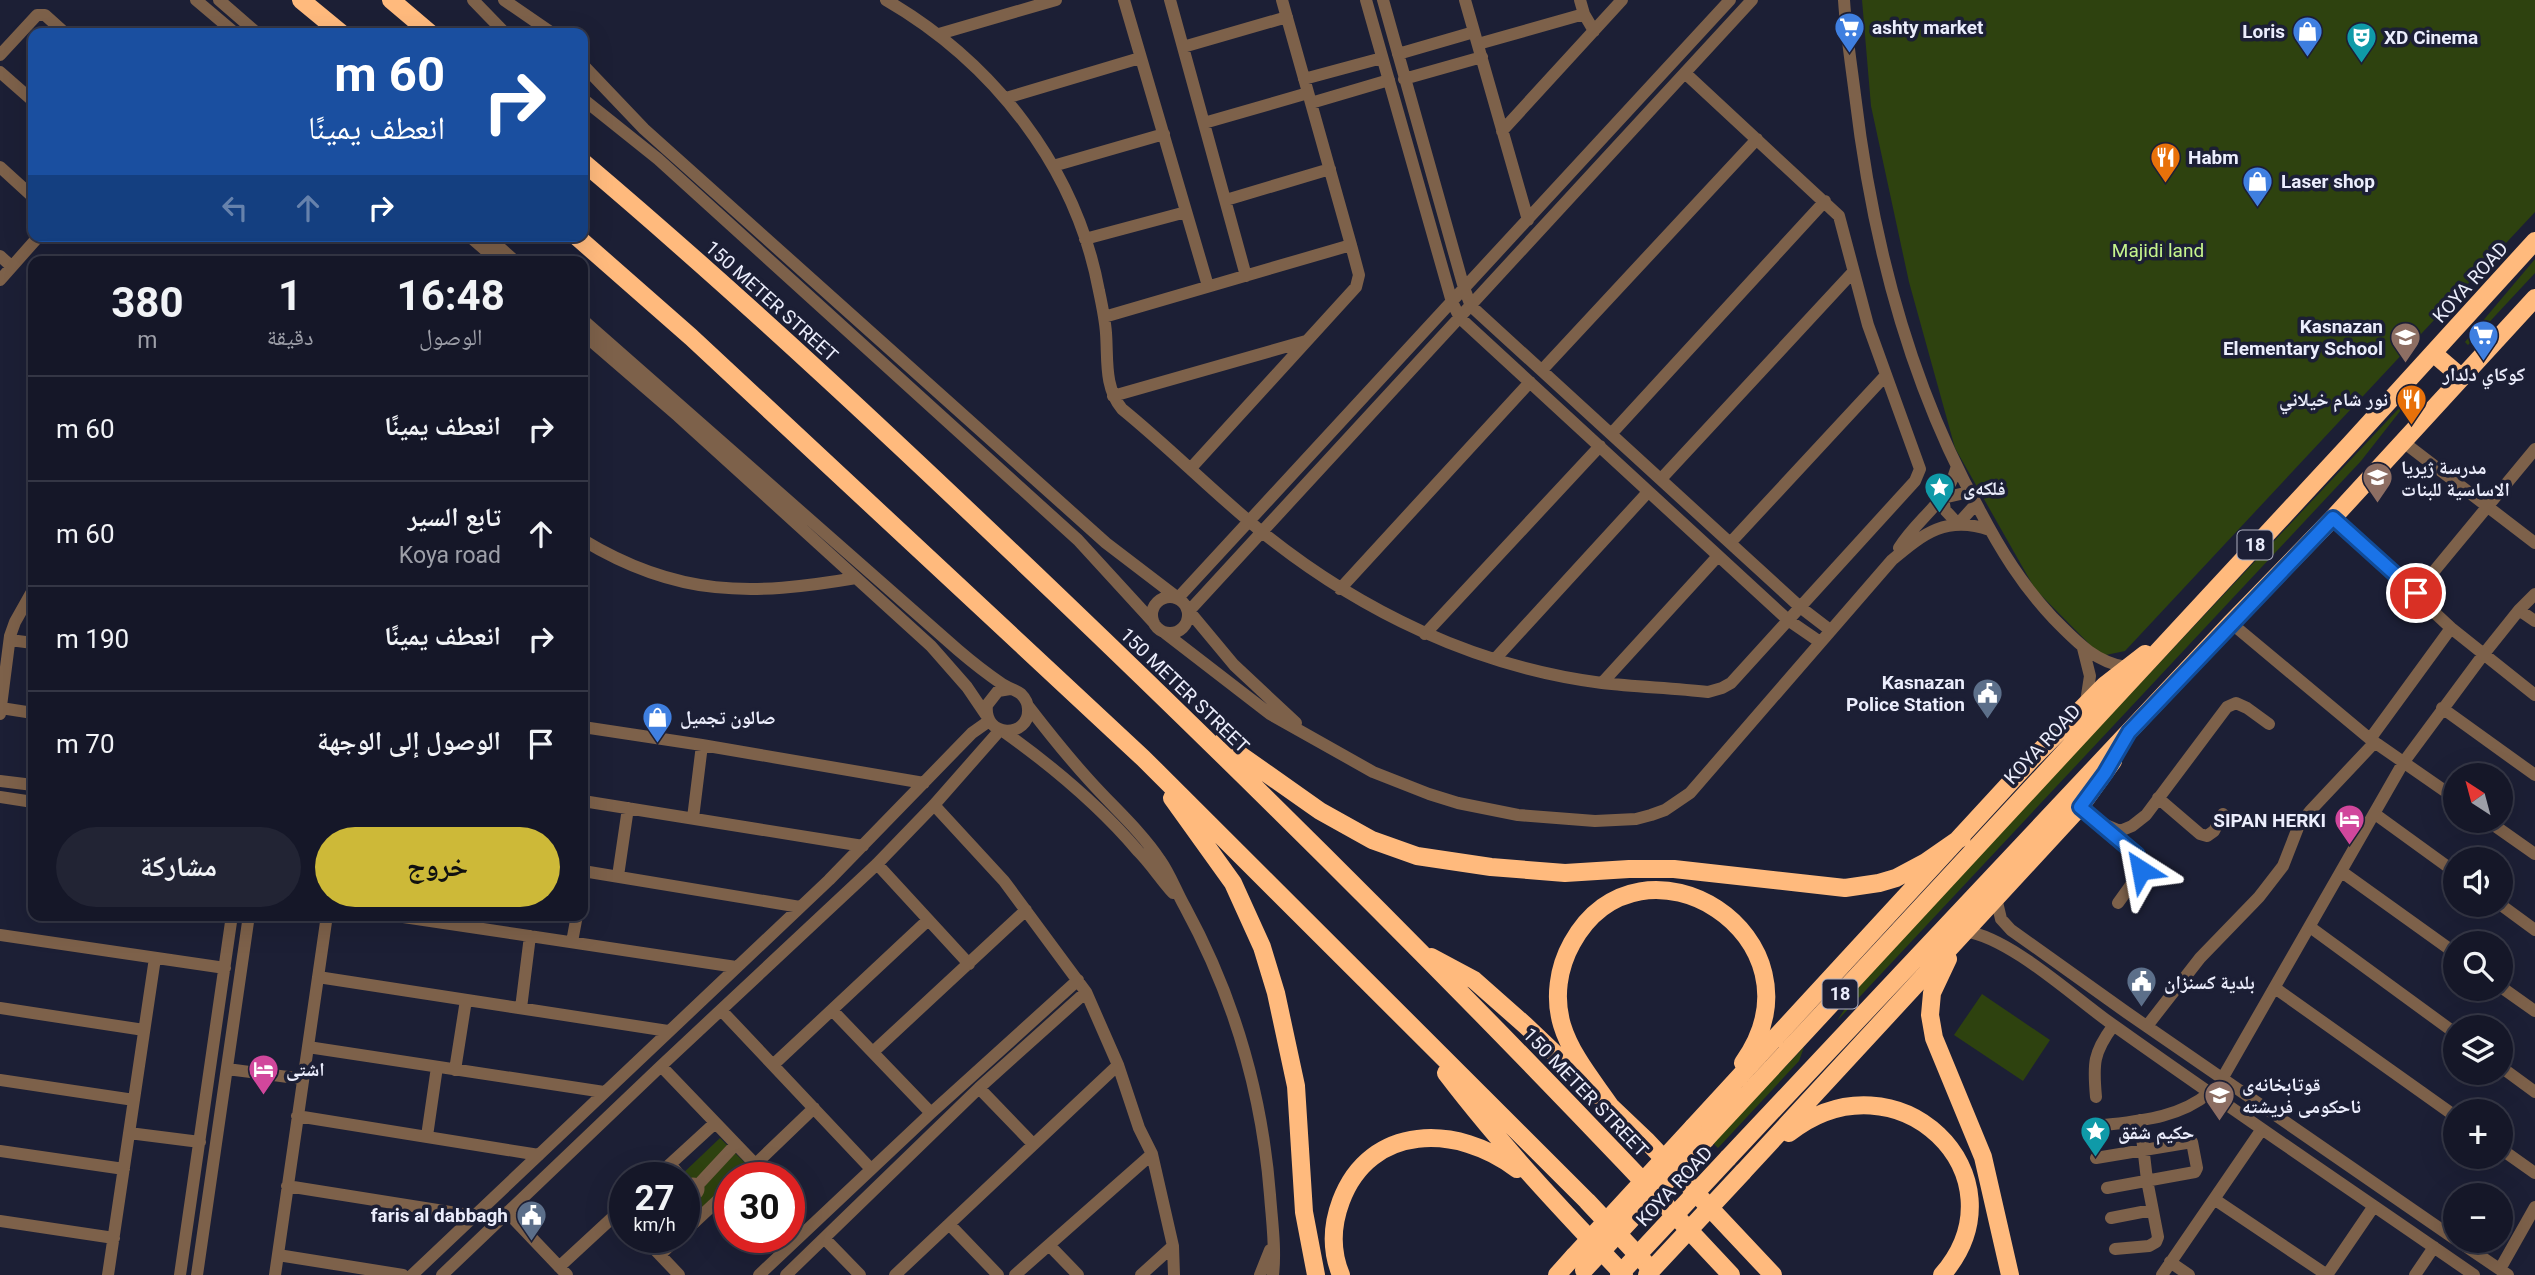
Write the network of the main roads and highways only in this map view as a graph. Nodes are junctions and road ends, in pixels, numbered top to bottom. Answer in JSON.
{"nodes":[{"id":1,"x":301,"y":0,"type":"edge"},
{"id":2,"x":391,"y":0,"type":"edge"},
{"id":3,"x":335,"y":28,"type":"edge"},
{"id":4,"x":424,"y":28,"type":"edge"},
{"id":5,"x":588,"y":166,"type":"edge"},
{"id":6,"x":2535,"y":241,"type":"edge"},
{"id":7,"x":583,"y":242,"type":"edge"},
{"id":8,"x":2535,"y":298,"type":"edge"},
{"id":9,"x":2433,"y":353,"type":"junction"},
{"id":10,"x":2461,"y":377,"type":"junction"},
{"id":11,"x":2174,"y":634,"type":"junction"},
{"id":12,"x":1181,"y":714,"type":"junction"},
{"id":13,"x":2129,"y":732,"type":"junction"},
{"id":14,"x":1143,"y":758,"type":"junction"},
{"id":15,"x":1962,"y":837,"type":"junction"},
{"id":16,"x":1963,"y":933,"type":"junction"},
{"id":17,"x":1417,"y":949,"type":"junction"},
{"id":18,"x":1376,"y":990,"type":"junction"},
{"id":19,"x":1611,"y":1107,"type":"junction"},
{"id":20,"x":1710,"y":1109,"type":"junction"},
{"id":21,"x":1700,"y":1133,"type":"junction"},
{"id":22,"x":1744,"y":1172,"type":"junction"},
{"id":23,"x":1550,"y":1196,"type":"junction"},
{"id":24,"x":1759,"y":1260,"type":"junction"},
{"id":25,"x":1579,"y":1267,"type":"edge"},
{"id":26,"x":1316,"y":1275,"type":"edge"},
{"id":27,"x":1341,"y":1275,"type":"edge"},
{"id":28,"x":1557,"y":1275,"type":"edge"},
{"id":29,"x":1622,"y":1275,"type":"edge"},
{"id":30,"x":1647,"y":1275,"type":"edge"},
{"id":31,"x":1656,"y":1275,"type":"edge"},
{"id":32,"x":1731,"y":1275,"type":"edge"},
{"id":33,"x":1773,"y":1275,"type":"edge"},
{"id":34,"x":1780,"y":1275,"type":"edge"},
{"id":35,"x":1942,"y":1275,"type":"edge"},
{"id":36,"x":2010,"y":1275,"type":"edge"}],
"edges":[{"from":1,"to":3,"type":"highway"},
{"from":2,"to":4,"type":"highway"},
{"from":5,"to":12,"type":"highway","name":"150 METER STREET"},
{"from":6,"to":9,"type":"highway","name":"KOYA ROAD","number":"18"},
{"from":7,"to":14,"type":"highway"},
{"from":8,"to":10,"type":"highway","name":"KOYA ROAD","number":"18"},
{"from":9,"to":10,"type":"highway"},
{"from":9,"to":11,"type":"highway","name":"KOYA ROAD","number":"18"},
{"from":10,"to":13,"type":"highway","name":"KOYA ROAD","number":"18"},
{"from":11,"to":15,"type":"highway"},
{"from":11,"to":21,"type":"highway","name":"KOYA ROAD","number":"18"},
{"from":12,"to":15,"type":"highway"},
{"from":12,"to":17,"type":"highway","name":"150 METER STREET"},
{"from":13,"to":16,"type":"highway"},
{"from":13,"to":29,"type":"highway","name":"KOYA ROAD","number":"18","bridge":true},
{"from":14,"to":18,"type":"highway"},
{"from":14,"to":26,"type":"highway"},
{"from":15,"to":20,"type":"highway"},
{"from":16,"to":22,"type":"highway"},
{"from":16,"to":36,"type":"highway"},
{"from":17,"to":19,"type":"highway"},
{"from":17,"to":32,"type":"highway","name":"150 METER STREET"},
{"from":18,"to":23,"type":"highway"},
{"from":18,"to":31,"type":"highway"},
{"from":19,"to":20,"type":"highway"},
{"from":19,"to":24,"type":"highway"},
{"from":20,"to":21,"type":"highway"},
{"from":21,"to":25,"type":"highway","name":"KOYA ROAD","number":"18","bridge":true},
{"from":22,"to":30,"type":"highway","bridge":true},
{"from":22,"to":35,"type":"highway"},
{"from":23,"to":27,"type":"highway"},
{"from":23,"to":29,"type":"highway"},
{"from":24,"to":33,"type":"highway"},
{"from":24,"to":34,"type":"highway"},
{"from":25,"to":28,"type":"highway","name":"KOYA ROAD"}]}
